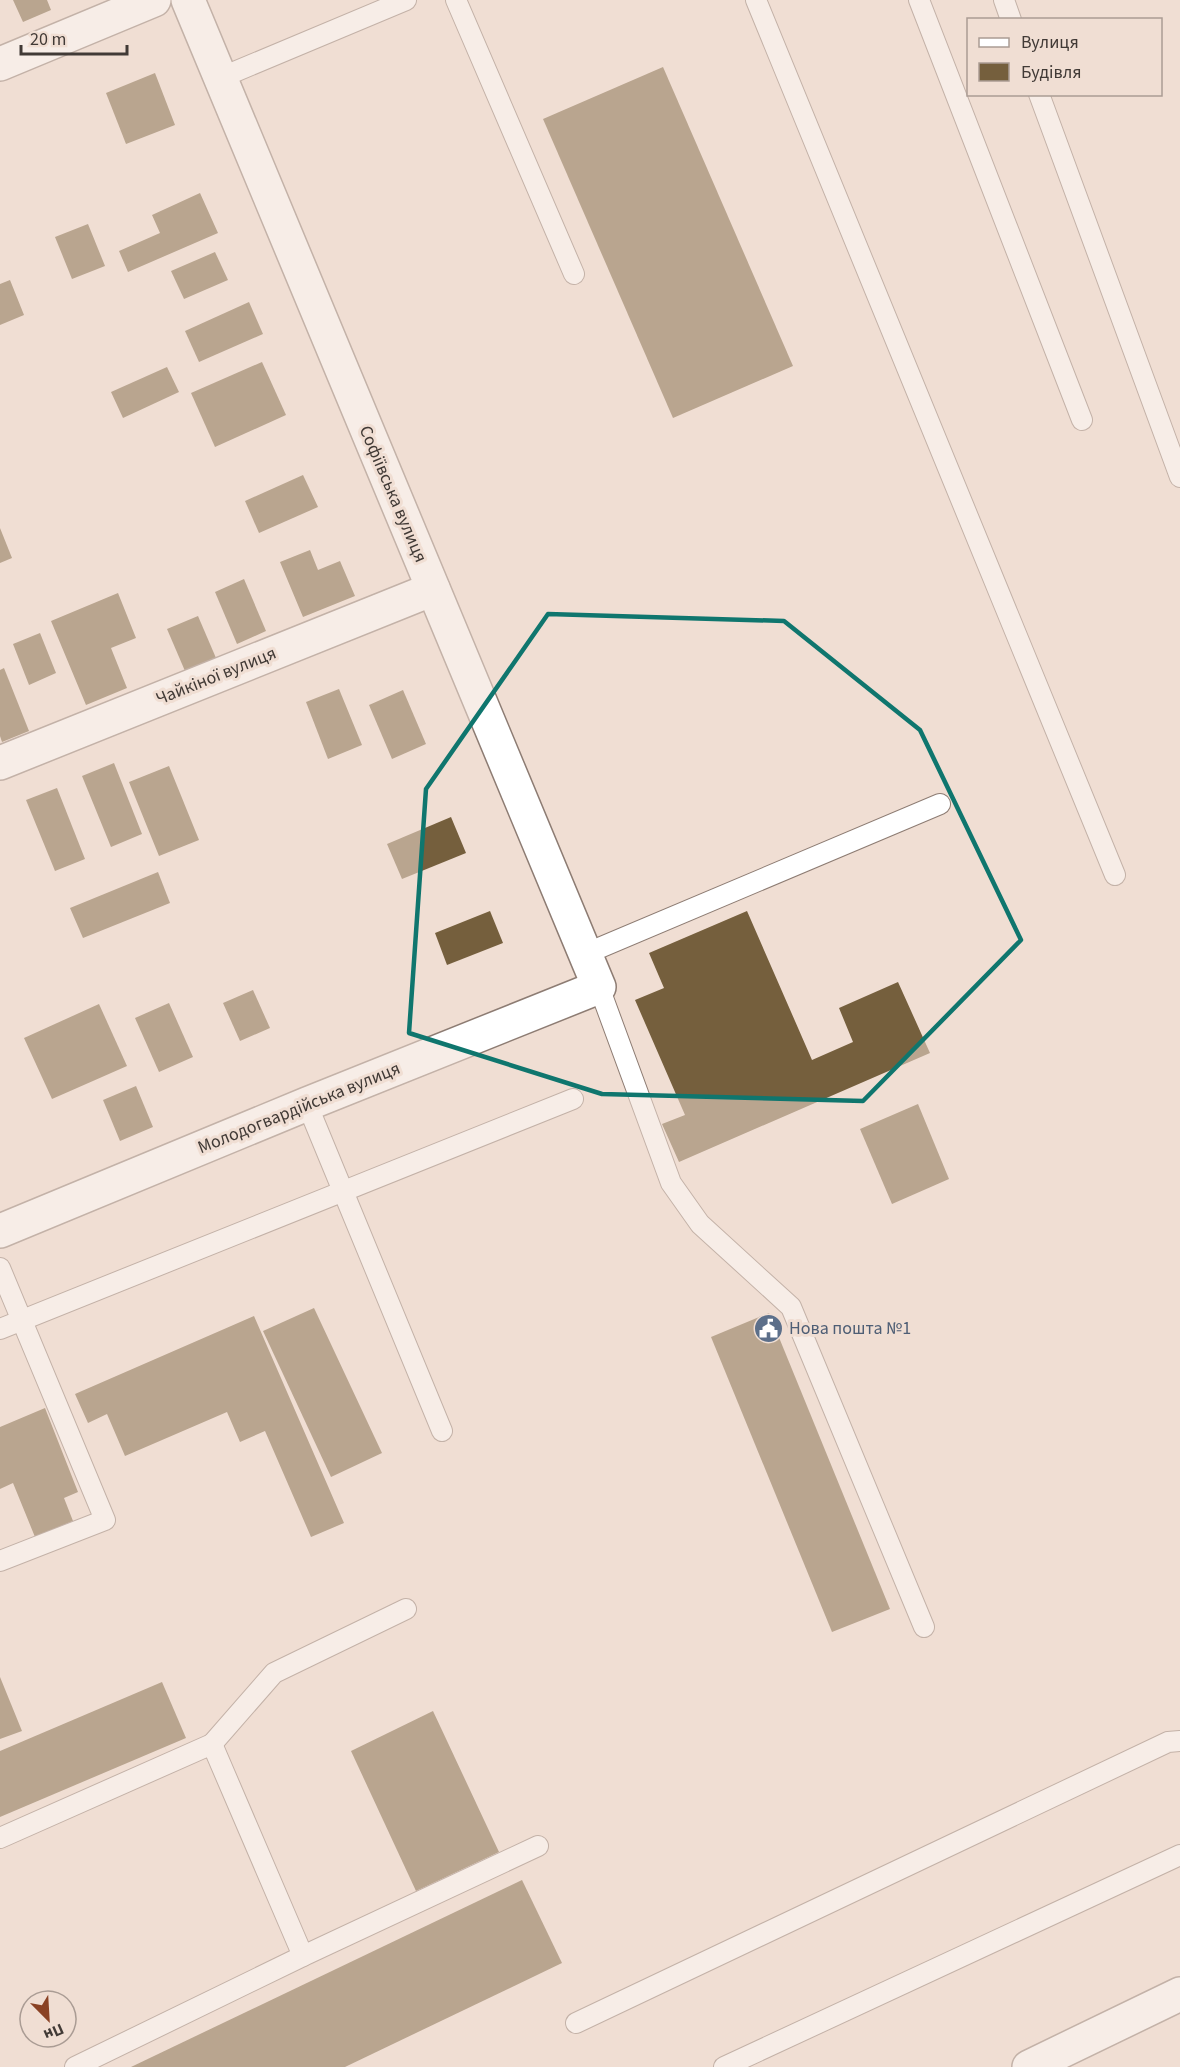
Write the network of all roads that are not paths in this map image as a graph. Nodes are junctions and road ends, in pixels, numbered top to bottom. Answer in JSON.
{"nodes":[{"id":1,"x":154,"y":0,"type":"edge"},
{"id":2,"x":188,"y":0,"type":"edge"},
{"id":3,"x":406,"y":0,"type":"edge"},
{"id":4,"x":456,"y":0,"type":"edge"},
{"id":5,"x":756,"y":0,"type":"edge"},
{"id":6,"x":919,"y":0,"type":"edge"},
{"id":7,"x":1004,"y":0,"type":"edge"},
{"id":8,"x":1010,"y":18,"type":"edge"},
{"id":9,"x":0,"y":64,"type":"edge"},
{"id":10,"x":220,"y":78,"type":"junction"},
{"id":11,"x":1040,"y":96,"type":"edge"},
{"id":12,"x":574,"y":274,"type":"dead end"},
{"id":13,"x":1082,"y":420,"type":"dead end"},
{"id":14,"x":1180,"y":477,"type":"edge"},
{"id":15,"x":433,"y":589,"type":"junction"},
{"id":16,"x":1,"y":760,"type":"edge"},
{"id":17,"x":940,"y":804,"type":"dead end"},
{"id":18,"x":1115,"y":874,"type":"dead end"},
{"id":19,"x":585,"y":954,"type":"junction"},
{"id":20,"x":599,"y":987,"type":"junction"},
{"id":21,"x":573,"y":1099,"type":"dead end"},
{"id":22,"x":307,"y":1104,"type":"junction"},
{"id":23,"x":343,"y":1192,"type":"junction"},
{"id":24,"x":0,"y":1231,"type":"edge"},
{"id":25,"x":0,"y":1268,"type":"edge"},
{"id":26,"x":22,"y":1321,"type":"junction"},
{"id":27,"x":0,"y":1329,"type":"edge"},
{"id":28,"x":442,"y":1431,"type":"dead end"},
{"id":29,"x":0,"y":1561,"type":"edge"},
{"id":30,"x":406,"y":1609,"type":"dead end"},
{"id":31,"x":924,"y":1627,"type":"dead end"},
{"id":32,"x":1180,"y":1741,"type":"edge"},
{"id":33,"x":212,"y":1744,"type":"junction"},
{"id":34,"x":0,"y":1838,"type":"edge"},
{"id":35,"x":538,"y":1846,"type":"dead end"},
{"id":36,"x":1180,"y":1855,"type":"edge"},
{"id":37,"x":303,"y":1956,"type":"junction"},
{"id":38,"x":1180,"y":1994,"type":"edge"},
{"id":39,"x":576,"y":2023,"type":"dead end"},
{"id":40,"x":75,"y":2067,"type":"edge"},
{"id":41,"x":724,"y":2067,"type":"edge"},
{"id":42,"x":1029,"y":2067,"type":"edge"}],
"edges":[{"from":1,"to":9,"type":"street"},
{"from":2,"to":10,"type":"street","name":"Софіївська вулиця"},
{"from":3,"to":10,"type":"lane"},
{"from":4,"to":12,"type":"lane"},
{"from":5,"to":18,"type":"lane"},
{"from":6,"to":13,"type":"lane"},
{"from":7,"to":8,"type":"lane"},
{"from":10,"to":15,"type":"street","name":"Софіївська вулиця"},
{"from":11,"to":14,"type":"lane"},
{"from":15,"to":16,"type":"street","name":"Чайкіної вулиця"},
{"from":15,"to":19,"type":"street","name":"Софіївська вулиця"},
{"from":17,"to":19,"type":"lane"},
{"from":19,"to":20,"type":"street","name":"Софіївська вулиця"},
{"from":20,"to":22,"type":"street","name":"Молодогвардійська вулиця"},
{"from":20,"to":31,"type":"lane"},
{"from":21,"to":23,"type":"lane"},
{"from":22,"to":23,"type":"lane"},
{"from":22,"to":24,"type":"street","name":"Молодогвардійська вулиця"},
{"from":23,"to":26,"type":"lane"},
{"from":23,"to":28,"type":"lane"},
{"from":25,"to":26,"type":"lane"},
{"from":26,"to":27,"type":"lane"},
{"from":26,"to":29,"type":"lane"},
{"from":30,"to":33,"type":"lane"},
{"from":32,"to":39,"type":"lane"},
{"from":33,"to":34,"type":"lane"},
{"from":33,"to":37,"type":"lane"},
{"from":35,"to":37,"type":"lane"},
{"from":36,"to":41,"type":"lane"},
{"from":37,"to":40,"type":"lane"},
{"from":38,"to":42,"type":"street"}]}
